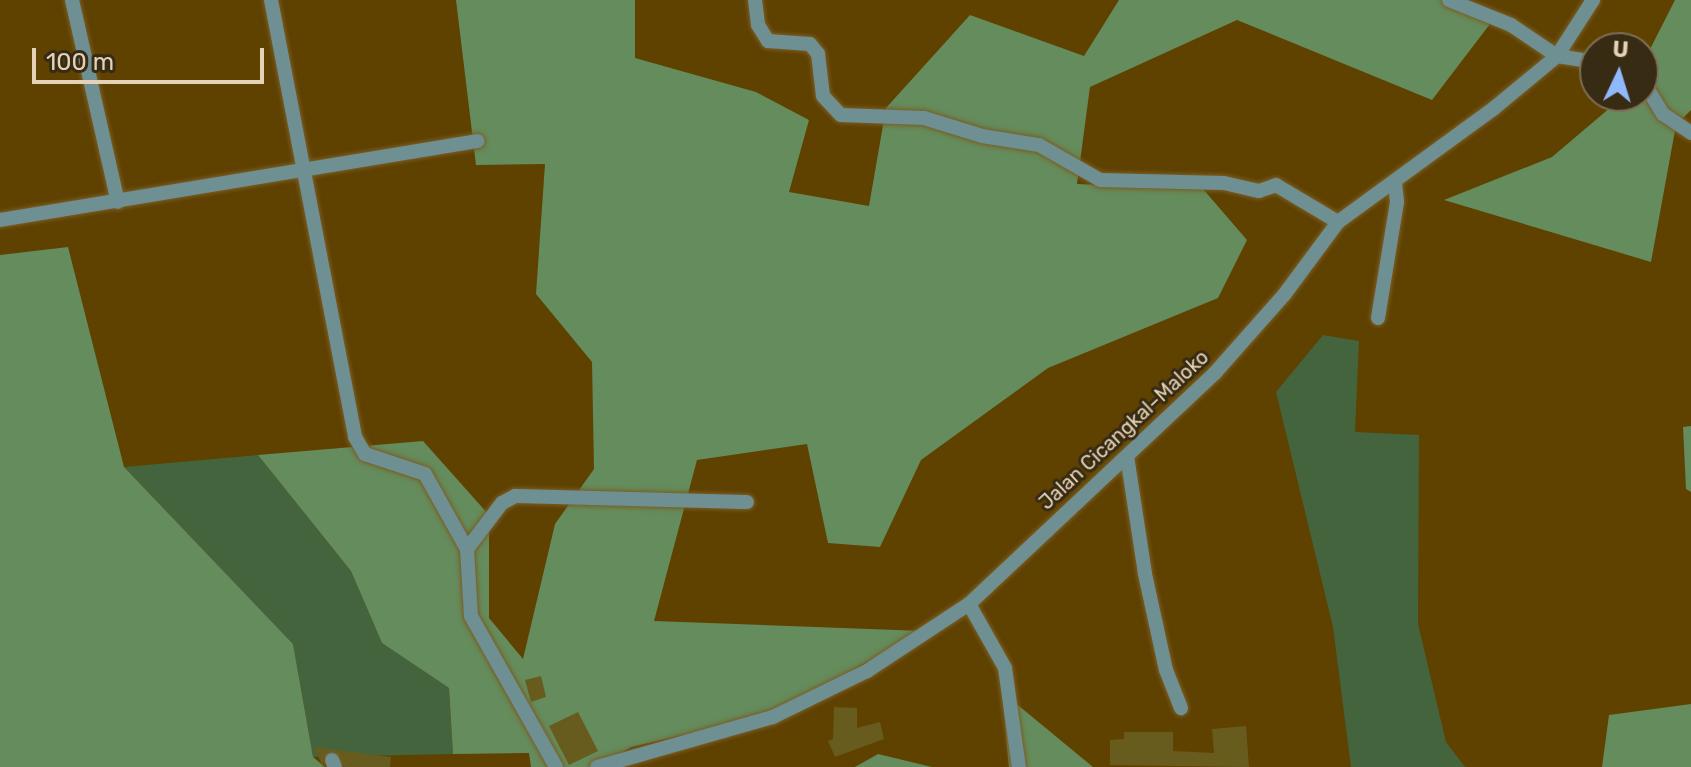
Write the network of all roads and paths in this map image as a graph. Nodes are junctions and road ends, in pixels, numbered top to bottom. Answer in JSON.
{"nodes":[{"id":1,"x":72,"y":0,"type":"edge"},
{"id":2,"x":271,"y":0,"type":"edge"},
{"id":3,"x":755,"y":0,"type":"edge"},
{"id":4,"x":1449,"y":0,"type":"edge"},
{"id":5,"x":1593,"y":0,"type":"edge"},
{"id":6,"x":1557,"y":56,"type":"junction"},
{"id":7,"x":1579,"y":59,"type":"edge"},
{"id":8,"x":1659,"y":107,"type":"edge"},
{"id":9,"x":1691,"y":133,"type":"edge"},
{"id":10,"x":478,"y":141,"type":"dead end"},
{"id":11,"x":306,"y":173,"type":"junction"},
{"id":12,"x":1395,"y":183,"type":"junction"},
{"id":13,"x":118,"y":202,"type":"junction"},
{"id":14,"x":0,"y":220,"type":"edge"},
{"id":15,"x":1338,"y":222,"type":"junction"},
{"id":16,"x":1378,"y":318,"type":"dead end"},
{"id":17,"x":1127,"y":456,"type":"junction"},
{"id":18,"x":747,"y":502,"type":"dead end"},
{"id":19,"x":467,"y":549,"type":"junction"},
{"id":20,"x":969,"y":604,"type":"junction"},
{"id":21,"x":1181,"y":708,"type":"dead end"},
{"id":22,"x":556,"y":767,"type":"edge"},
{"id":23,"x":597,"y":767,"type":"edge"},
{"id":24,"x":1019,"y":767,"type":"edge"}],
"edges":[{"from":1,"to":13,"type":"street"},
{"from":2,"to":11,"type":"street"},
{"from":3,"to":15,"type":"street"},
{"from":4,"to":6,"type":"street"},
{"from":5,"to":6,"type":"street","name":"Jalan Cicangkal–Maloko"},
{"from":6,"to":7,"type":"street"},
{"from":6,"to":12,"type":"street","name":"Jalan Cicangkal–Maloko"},
{"from":8,"to":9,"type":"street"},
{"from":10,"to":11,"type":"street"},
{"from":11,"to":13,"type":"street"},
{"from":11,"to":19,"type":"street"},
{"from":12,"to":15,"type":"street","name":"Jalan Cicangkal–Maloko"},
{"from":12,"to":16,"type":"street"},
{"from":13,"to":14,"type":"street"},
{"from":15,"to":17,"type":"street","name":"Jalan Cicangkal–Maloko"},
{"from":17,"to":20,"type":"street","name":"Jalan Cicangkal–Maloko"},
{"from":17,"to":21,"type":"street"},
{"from":18,"to":19,"type":"street"},
{"from":19,"to":22,"type":"street"},
{"from":20,"to":23,"type":"street","name":"Jalan Cicangkal–Maloko"},
{"from":20,"to":24,"type":"street"}]}
